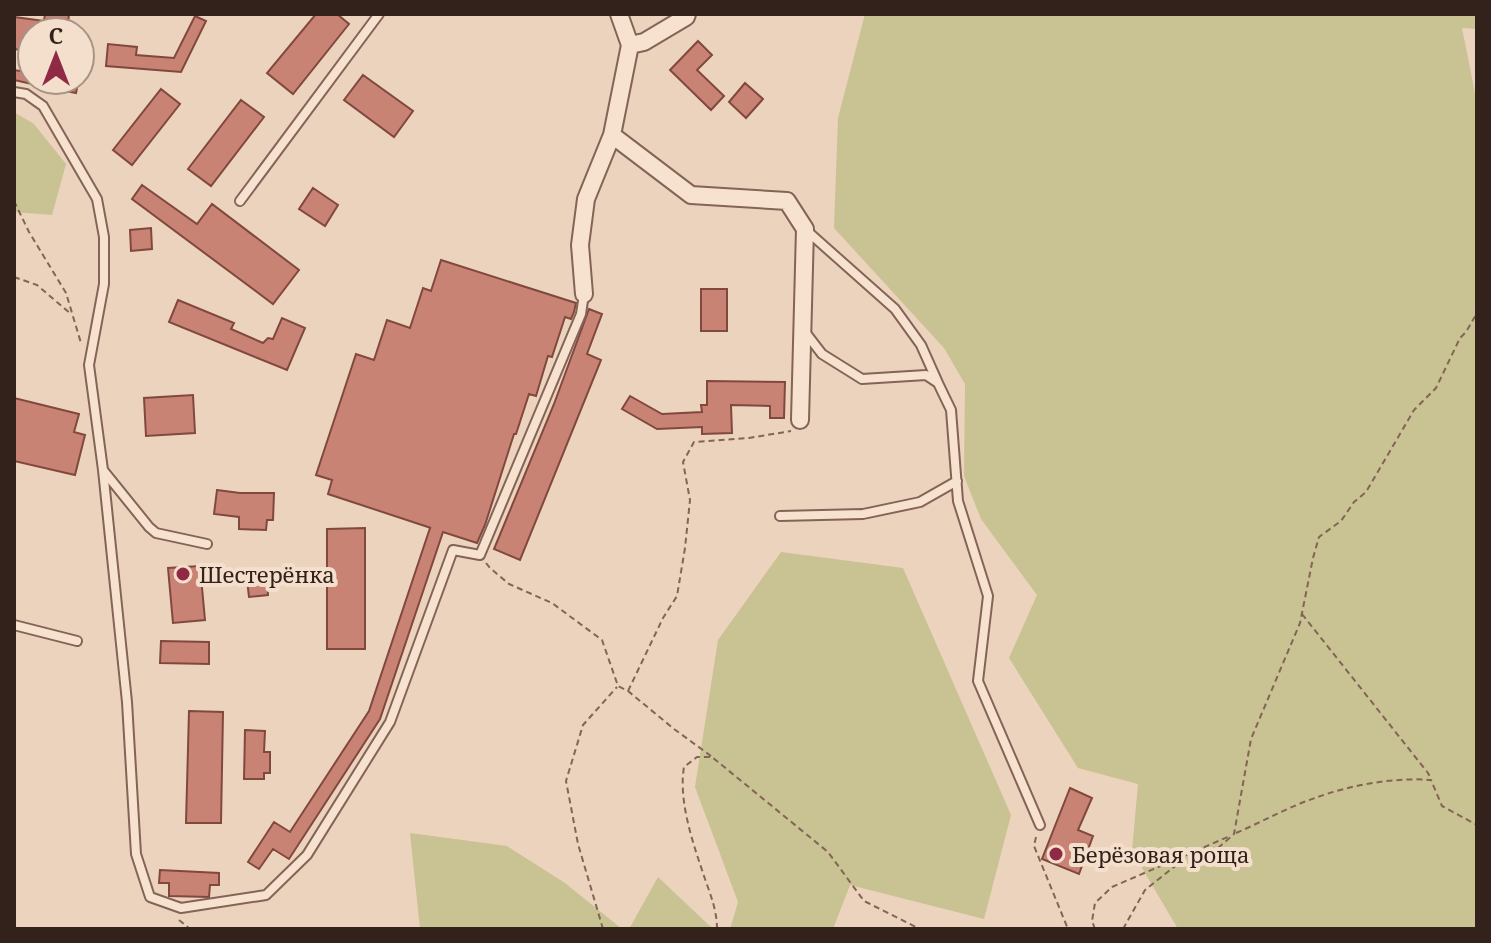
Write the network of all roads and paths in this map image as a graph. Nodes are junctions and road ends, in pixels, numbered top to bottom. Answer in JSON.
{"nodes":[{"id":1,"x":379,"y":14,"type":"edge"},
{"id":2,"x":619,"y":14,"type":"edge"},
{"id":3,"x":687,"y":14,"type":"edge"},
{"id":4,"x":630,"y":45,"type":"junction"},
{"id":5,"x":14,"y":92,"type":"edge"},
{"id":6,"x":612,"y":135,"type":"junction"},
{"id":7,"x":14,"y":201,"type":"edge"},
{"id":8,"x":240,"y":201,"type":"dead end"},
{"id":9,"x":805,"y":229,"type":"junction"},
{"id":10,"x":14,"y":277,"type":"edge"},
{"id":11,"x":584,"y":294,"type":"joint"},
{"id":12,"x":1477,"y":313,"type":"edge"},
{"id":13,"x":72,"y":315,"type":"junction"},
{"id":14,"x":803,"y":328,"type":"junction"},
{"id":15,"x":89,"y":365,"type":"junction"},
{"id":16,"x":938,"y":383,"type":"junction"},
{"id":17,"x":800,"y":420,"type":"joint"},
{"id":18,"x":103,"y":470,"type":"junction"},
{"id":19,"x":957,"y":481,"type":"junction"},
{"id":20,"x":780,"y":516,"type":"dead end"},
{"id":21,"x":207,"y":544,"type":"dead end"},
{"id":22,"x":480,"y":555,"type":"junction"},
{"id":23,"x":1302,"y":613,"type":"junction"},
{"id":24,"x":14,"y":625,"type":"edge"},
{"id":25,"x":77,"y":641,"type":"dead end"},
{"id":26,"x":618,"y":686,"type":"junction"},
{"id":27,"x":628,"y":691,"type":"junction"},
{"id":28,"x":712,"y":757,"type":"junction"},
{"id":29,"x":1431,"y":780,"type":"junction"},
{"id":30,"x":1040,"y":825,"type":"joint"},
{"id":31,"x":1477,"y":825,"type":"edge"},
{"id":32,"x":1234,"y":834,"type":"junction"},
{"id":33,"x":603,"y":929,"type":"edge"},
{"id":34,"x":717,"y":929,"type":"edge"},
{"id":35,"x":920,"y":929,"type":"edge"},
{"id":36,"x":1068,"y":929,"type":"edge"},
{"id":37,"x":1095,"y":929,"type":"edge"},
{"id":38,"x":1123,"y":929,"type":"edge"}],
"edges":[{"from":1,"to":8,"type":"lane"},
{"from":2,"to":4,"type":"street"},
{"from":3,"to":4,"type":"lane"},
{"from":4,"to":6,"type":"street"},
{"from":5,"to":15,"type":"lane"},
{"from":6,"to":9,"type":"street"},
{"from":6,"to":11,"type":"street"},
{"from":7,"to":13,"type":"path"},
{"from":9,"to":14,"type":"street"},
{"from":9,"to":16,"type":"lane"},
{"from":10,"to":13,"type":"path"},
{"from":11,"to":22,"type":"lane"},
{"from":12,"to":23,"type":"path"},
{"from":13,"to":15,"type":"path"},
{"from":14,"to":16,"type":"lane"},
{"from":14,"to":17,"type":"street"},
{"from":15,"to":18,"type":"lane"},
{"from":16,"to":19,"type":"lane"},
{"from":17,"to":27,"type":"path"},
{"from":18,"to":21,"type":"lane"},
{"from":18,"to":22,"type":"lane"},
{"from":19,"to":20,"type":"lane"},
{"from":19,"to":30,"type":"lane"},
{"from":22,"to":26,"type":"path"},
{"from":23,"to":29,"type":"path"},
{"from":23,"to":32,"type":"path"},
{"from":24,"to":25,"type":"lane"},
{"from":26,"to":27,"type":"path"},
{"from":26,"to":33,"type":"path"},
{"from":27,"to":28,"type":"path"},
{"from":28,"to":34,"type":"path"},
{"from":28,"to":35,"type":"path"},
{"from":29,"to":31,"type":"path"},
{"from":29,"to":32,"type":"path"},
{"from":30,"to":36,"type":"path"},
{"from":32,"to":37,"type":"path"},
{"from":32,"to":38,"type":"path"}]}
